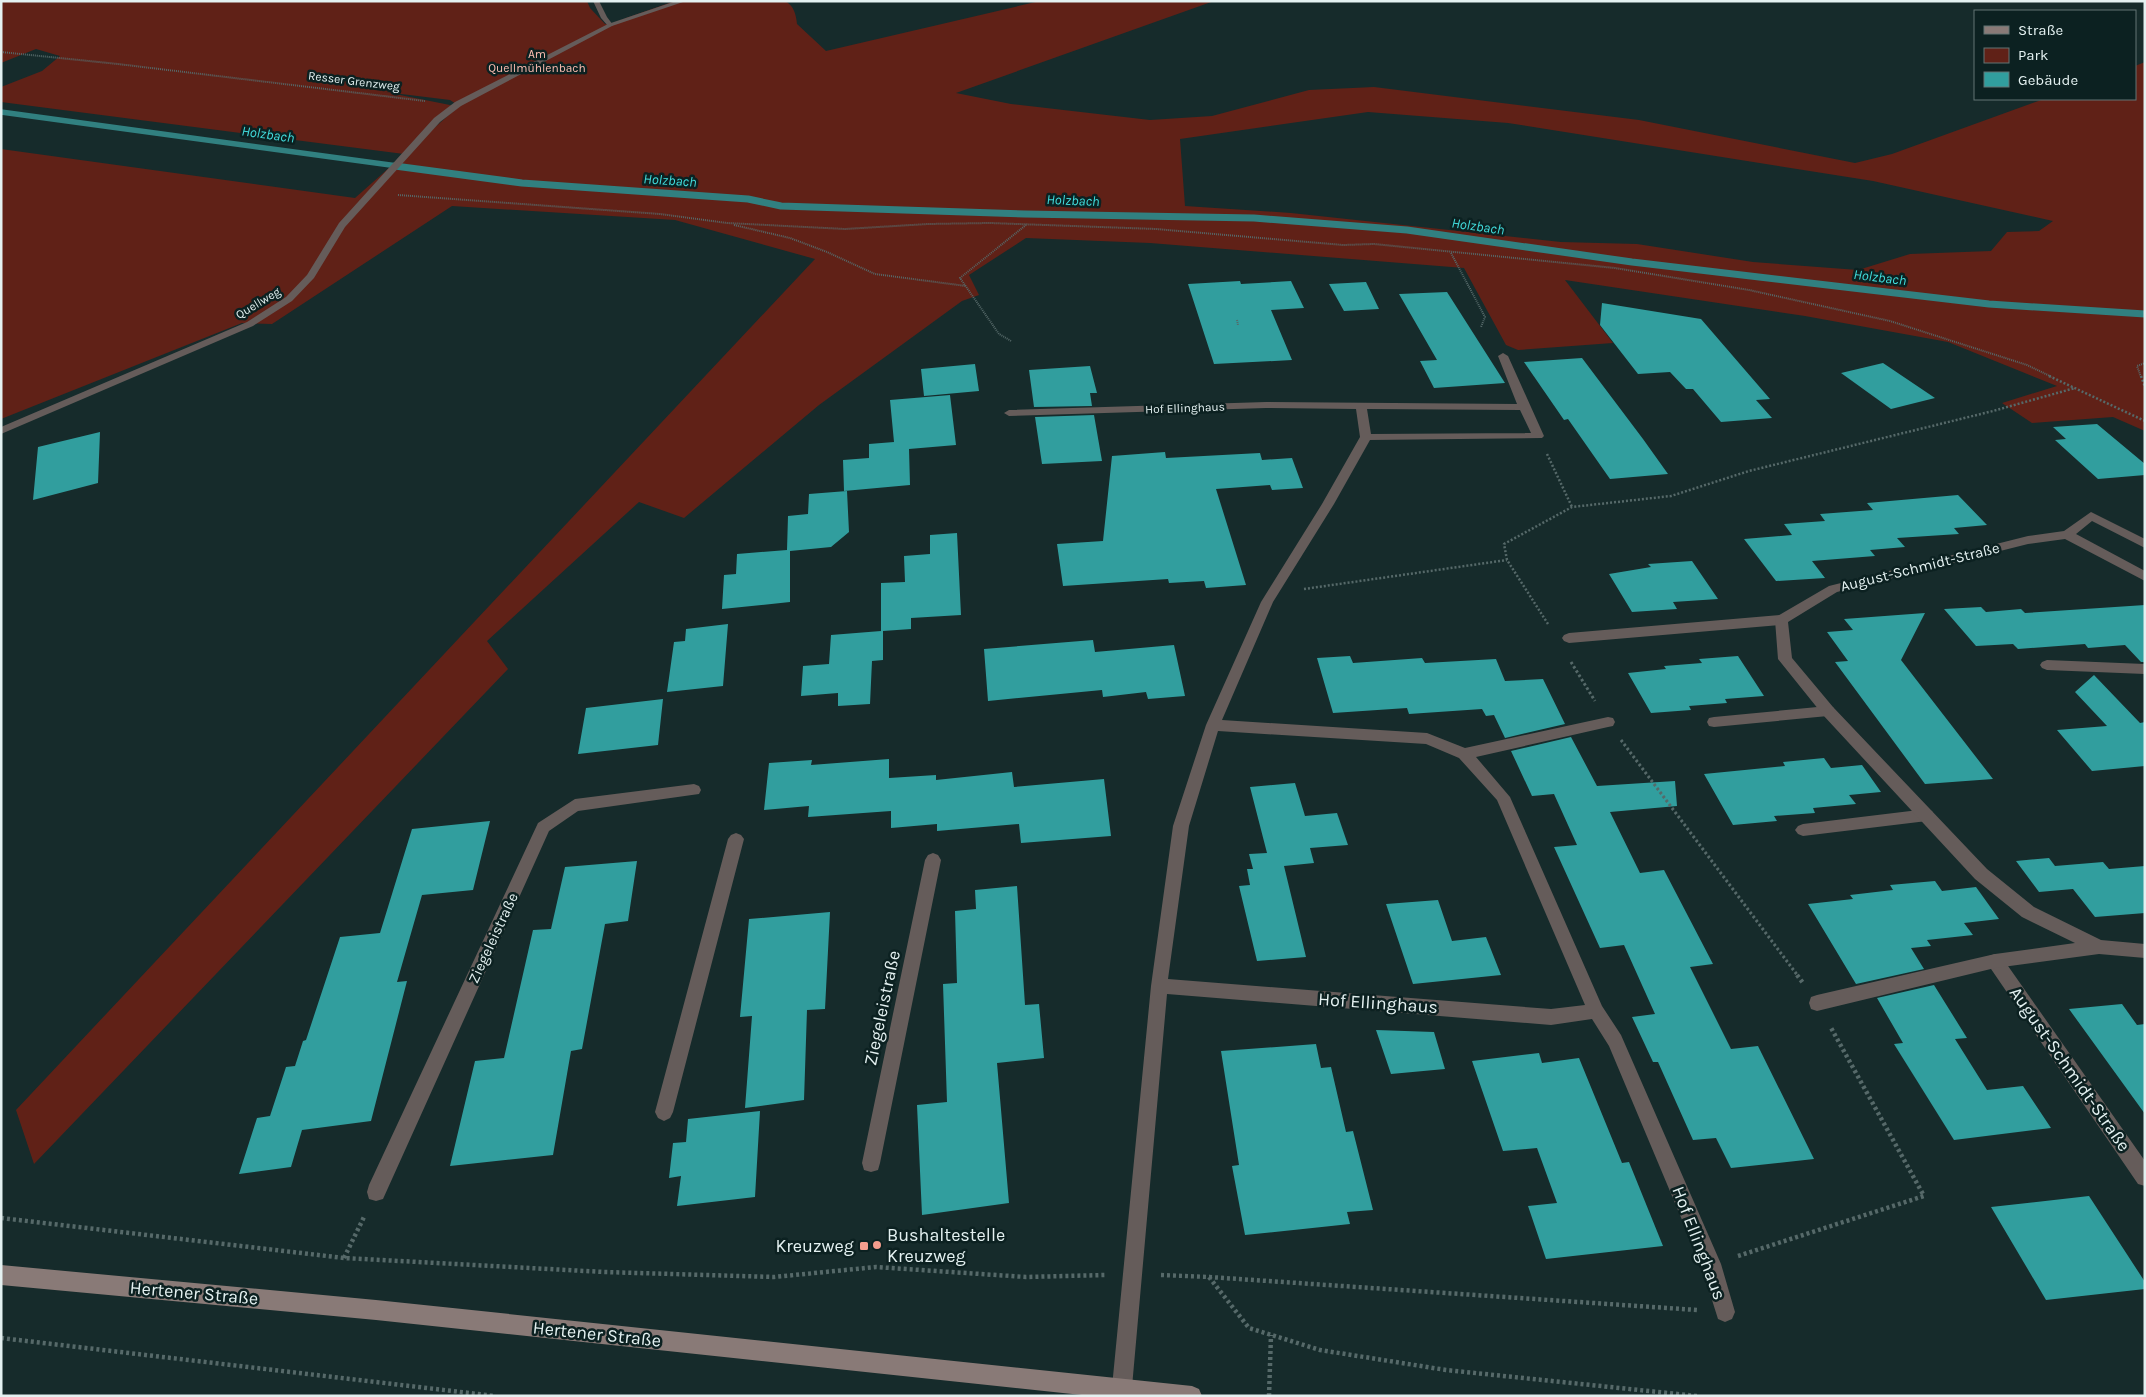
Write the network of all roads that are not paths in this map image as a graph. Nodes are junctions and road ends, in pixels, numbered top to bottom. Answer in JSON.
{"nodes":[{"id":1,"x":596,"y":1,"type":"edge"},
{"id":2,"x":683,"y":1,"type":"edge"},
{"id":3,"x":610,"y":25,"type":"junction"},
{"id":4,"x":1503,"y":356,"type":"dead end"},
{"id":5,"x":1361,"y":406,"type":"junction"},
{"id":6,"x":1524,"y":407,"type":"junction"},
{"id":7,"x":1009,"y":413,"type":"dead end"},
{"id":8,"x":1,"y":431,"type":"edge"},
{"id":9,"x":1366,"y":437,"type":"junction"},
{"id":10,"x":2067,"y":535,"type":"junction"},
{"id":11,"x":2145,"y":544,"type":"edge"},
{"id":12,"x":2145,"y":577,"type":"edge"},
{"id":13,"x":1781,"y":620,"type":"junction"},
{"id":14,"x":1570,"y":638,"type":"dead end"},
{"id":15,"x":2047,"y":665,"type":"dead end"},
{"id":16,"x":2145,"y":669,"type":"edge"},
{"id":17,"x":1828,"y":711,"type":"junction"},
{"id":18,"x":1608,"y":722,"type":"dead end"},
{"id":19,"x":1714,"y":722,"type":"dead end"},
{"id":20,"x":1213,"y":725,"type":"junction"},
{"id":21,"x":1464,"y":754,"type":"junction"},
{"id":22,"x":694,"y":790,"type":"dead end"},
{"id":23,"x":1927,"y":814,"type":"junction"},
{"id":24,"x":1804,"y":830,"type":"dead end"},
{"id":25,"x":736,"y":839,"type":"dead end"},
{"id":26,"x":934,"y":860,"type":"dead end"},
{"id":27,"x":2099,"y":947,"type":"junction"},
{"id":28,"x":2145,"y":951,"type":"edge"},
{"id":29,"x":1996,"y":961,"type":"junction"},
{"id":30,"x":1159,"y":986,"type":"junction"},
{"id":31,"x":1817,"y":1003,"type":"road end"},
{"id":32,"x":1596,"y":1011,"type":"junction"},
{"id":33,"x":664,"y":1112,"type":"dead end"},
{"id":34,"x":870,"y":1164,"type":"dead end"},
{"id":35,"x":2145,"y":1177,"type":"edge"},
{"id":36,"x":376,"y":1192,"type":"road end"},
{"id":37,"x":1,"y":1275,"type":"edge"},
{"id":38,"x":1725,"y":1312,"type":"road end"},
{"id":39,"x":1122,"y":1388,"type":"junction"},
{"id":40,"x":1192,"y":1396,"type":"edge"}],
"edges":[{"from":1,"to":3,"type":"street"},
{"from":2,"to":3,"type":"street"},
{"from":3,"to":8,"type":"street","name":"Quellweg"},
{"from":4,"to":6,"type":"street"},
{"from":5,"to":6,"type":"street","name":"Hof Ellinghaus"},
{"from":5,"to":7,"type":"street","name":"Hof Ellinghaus"},
{"from":5,"to":9,"type":"street"},
{"from":6,"to":9,"type":"street"},
{"from":9,"to":20,"type":"street"},
{"from":10,"to":11,"type":"street"},
{"from":10,"to":12,"type":"street"},
{"from":10,"to":13,"type":"street","name":"August-Schmidt-Straße"},
{"from":13,"to":14,"type":"street","name":"August-Schmidt-Straße"},
{"from":13,"to":17,"type":"street"},
{"from":15,"to":16,"type":"street"},
{"from":17,"to":19,"type":"street"},
{"from":17,"to":23,"type":"street"},
{"from":18,"to":21,"type":"street"},
{"from":20,"to":21,"type":"street","name":"Hof Ellinghaus"},
{"from":20,"to":30,"type":"street"},
{"from":21,"to":32,"type":"street","name":"Hof Ellinghaus"},
{"from":22,"to":36,"type":"street","name":"Ziegeleistraße"},
{"from":23,"to":24,"type":"street"},
{"from":23,"to":27,"type":"street"},
{"from":25,"to":33,"type":"street"},
{"from":26,"to":34,"type":"street","name":"Ziegeleistraße"},
{"from":27,"to":28,"type":"street"},
{"from":27,"to":29,"type":"street"},
{"from":29,"to":31,"type":"street"},
{"from":29,"to":35,"type":"street","name":"August-Schmidt-Straße"},
{"from":30,"to":32,"type":"street","name":"Hof Ellinghaus"},
{"from":30,"to":39,"type":"street"},
{"from":32,"to":38,"type":"street","name":"Hof Ellinghaus"},
{"from":37,"to":39,"type":"main road","name":"Hertener Straße"},
{"from":39,"to":40,"type":"main road","name":"Hertener Straße"}]}
